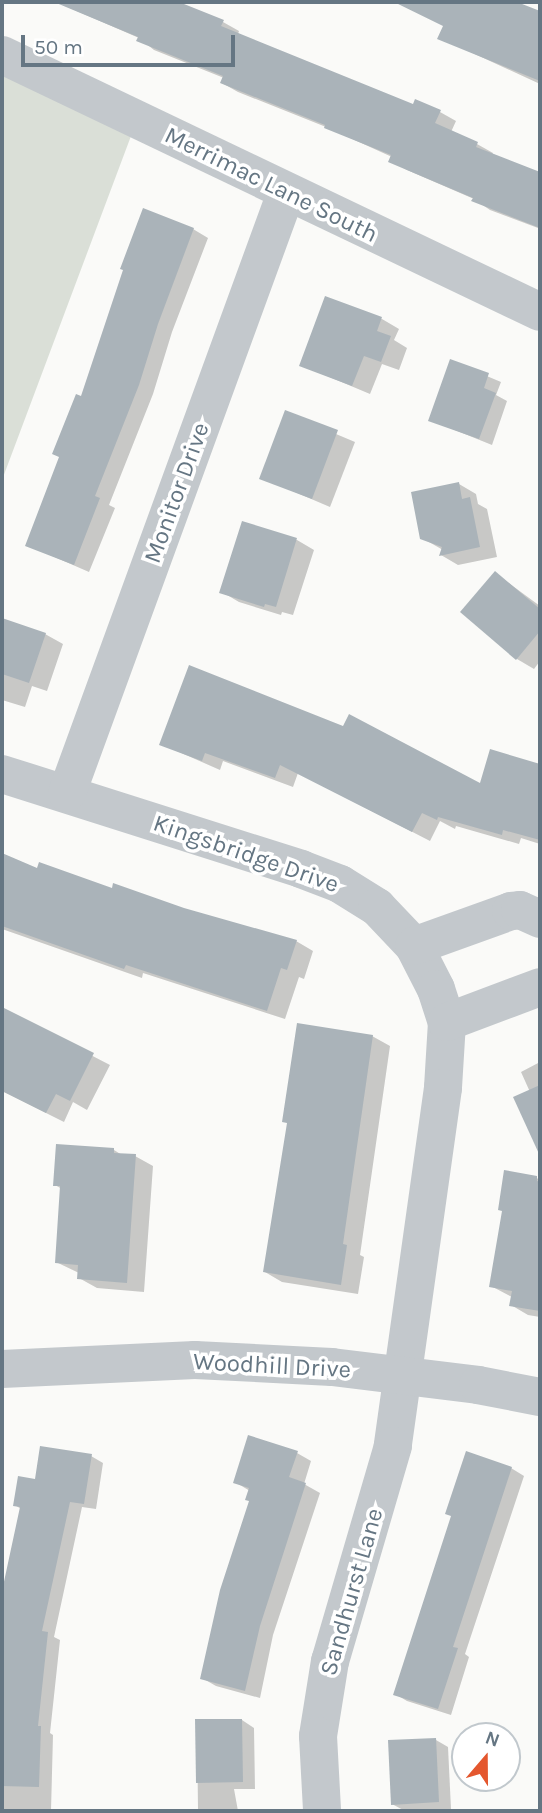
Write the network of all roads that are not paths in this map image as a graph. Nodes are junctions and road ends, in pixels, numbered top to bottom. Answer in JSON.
{"nodes":[{"id":1,"x":2,"y":55,"type":"edge"},
{"id":2,"x":286,"y":192,"type":"junction"},
{"id":3,"x":540,"y":312,"type":"edge"},
{"id":4,"x":2,"y":774,"type":"edge"},
{"id":5,"x":67,"y":793,"type":"junction"},
{"id":6,"x":540,"y":919,"type":"edge"},
{"id":7,"x":414,"y":946,"type":"junction"},
{"id":8,"x":540,"y":987,"type":"edge"},
{"id":9,"x":447,"y":1022,"type":"junction"},
{"id":10,"x":2,"y":1370,"type":"edge"},
{"id":11,"x":405,"y":1376,"type":"junction"},
{"id":12,"x":540,"y":1397,"type":"edge"},
{"id":13,"x":322,"y":1811,"type":"edge"}],
"edges":[{"from":1,"to":2,"type":"street","name":"Merrimac Lane South"},
{"from":2,"to":3,"type":"street","name":"Merrimac Lane South"},
{"from":2,"to":5,"type":"street","name":"Monitor Drive"},
{"from":4,"to":5,"type":"street","name":"Kingsbridge Drive"},
{"from":5,"to":7,"type":"street","name":"Kingsbridge Drive"},
{"from":6,"to":7,"type":"street"},
{"from":7,"to":9,"type":"street","name":"Kingsbridge Drive"},
{"from":8,"to":9,"type":"street"},
{"from":9,"to":11,"type":"street","name":"Kingsbridge Drive"},
{"from":10,"to":11,"type":"street","name":"Woodhill Drive"},
{"from":11,"to":12,"type":"street","name":"Woodhill Drive"},
{"from":11,"to":13,"type":"street","name":"Sandhurst Lane"}]}
